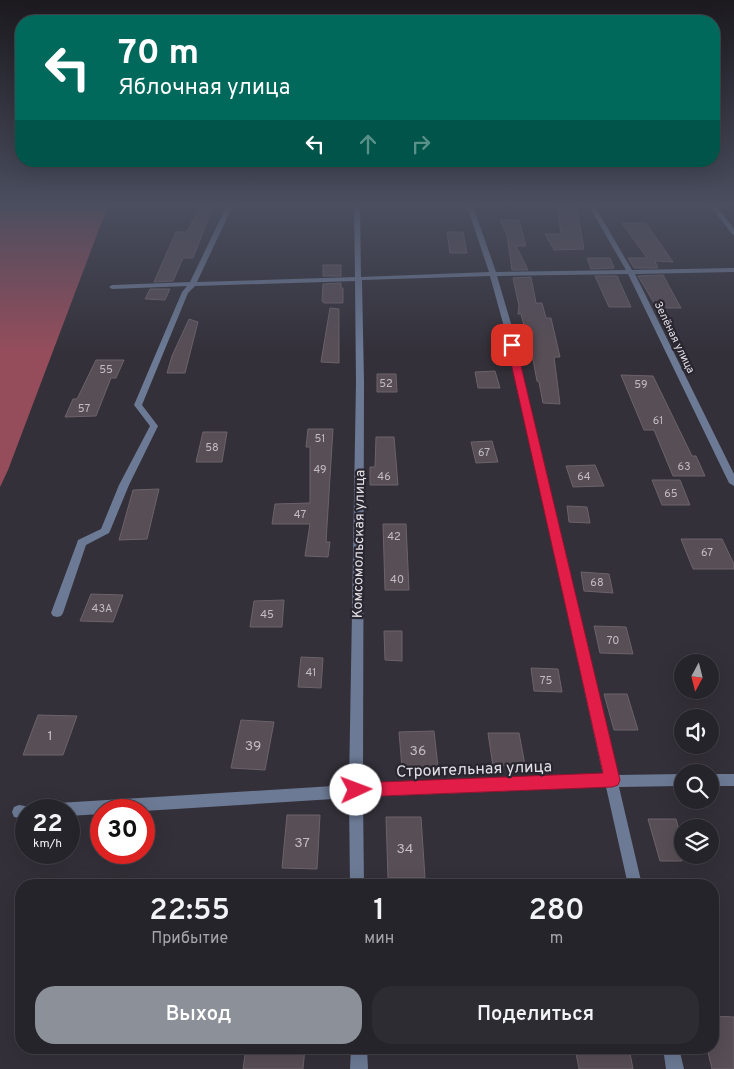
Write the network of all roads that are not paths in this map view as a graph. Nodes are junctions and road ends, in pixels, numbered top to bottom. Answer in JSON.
{"nodes":[{"id":1,"x":208,"y":253,"type":"edge"},
{"id":2,"x":357,"y":253,"type":"edge"},
{"id":3,"x":486,"y":253,"type":"edge"},
{"id":4,"x":619,"y":253,"type":"edge"},
{"id":5,"x":734,"y":270,"type":"edge"},
{"id":6,"x":630,"y":271,"type":"junction"},
{"id":7,"x":493,"y":274,"type":"junction"},
{"id":8,"x":357,"y":278,"type":"junction"},
{"id":9,"x":193,"y":284,"type":"junction"},
{"id":10,"x":112,"y":287,"type":"dead end"},
{"id":11,"x":734,"y":484,"type":"edge"},
{"id":12,"x":57,"y":613,"type":"dead end"},
{"id":13,"x":612,"y":780,"type":"junction"},
{"id":14,"x":674,"y":780,"type":"edge"},
{"id":15,"x":719,"y":780,"type":"edge"},
{"id":16,"x":734,"y":780,"type":"edge"},
{"id":17,"x":356,"y":790,"type":"junction"},
{"id":18,"x":80,"y":809,"type":"edge"},
{"id":19,"x":357,"y":879,"type":"edge"},
{"id":20,"x":634,"y":879,"type":"edge"},
{"id":21,"x":359,"y":1054,"type":"edge"},
{"id":22,"x":672,"y":1054,"type":"edge"},
{"id":23,"x":359,"y":1069,"type":"edge"},
{"id":24,"x":676,"y":1069,"type":"edge"}],
"edges":[{"from":1,"to":9,"type":"street"},
{"from":2,"to":8,"type":"street","name":"Комсомольская улица"},
{"from":3,"to":7,"type":"street"},
{"from":4,"to":6,"type":"street","name":"Зелёная улица"},
{"from":5,"to":6,"type":"street"},
{"from":6,"to":7,"type":"street"},
{"from":6,"to":11,"type":"street","name":"Зелёная улица"},
{"from":7,"to":8,"type":"street"},
{"from":7,"to":13,"type":"street"},
{"from":8,"to":9,"type":"street"},
{"from":8,"to":17,"type":"street","name":"Комсомольская улица"},
{"from":9,"to":10,"type":"street"},
{"from":9,"to":12,"type":"street"},
{"from":13,"to":14,"type":"street","name":"Строительная улица"},
{"from":13,"to":17,"type":"street","name":"Строительная улица"},
{"from":13,"to":20,"type":"street"},
{"from":15,"to":16,"type":"street"},
{"from":17,"to":18,"type":"street","name":"Строительная улица"},
{"from":17,"to":19,"type":"street","name":"Комсомольская улица"},
{"from":21,"to":23,"type":"street"},
{"from":22,"to":24,"type":"street"}]}
